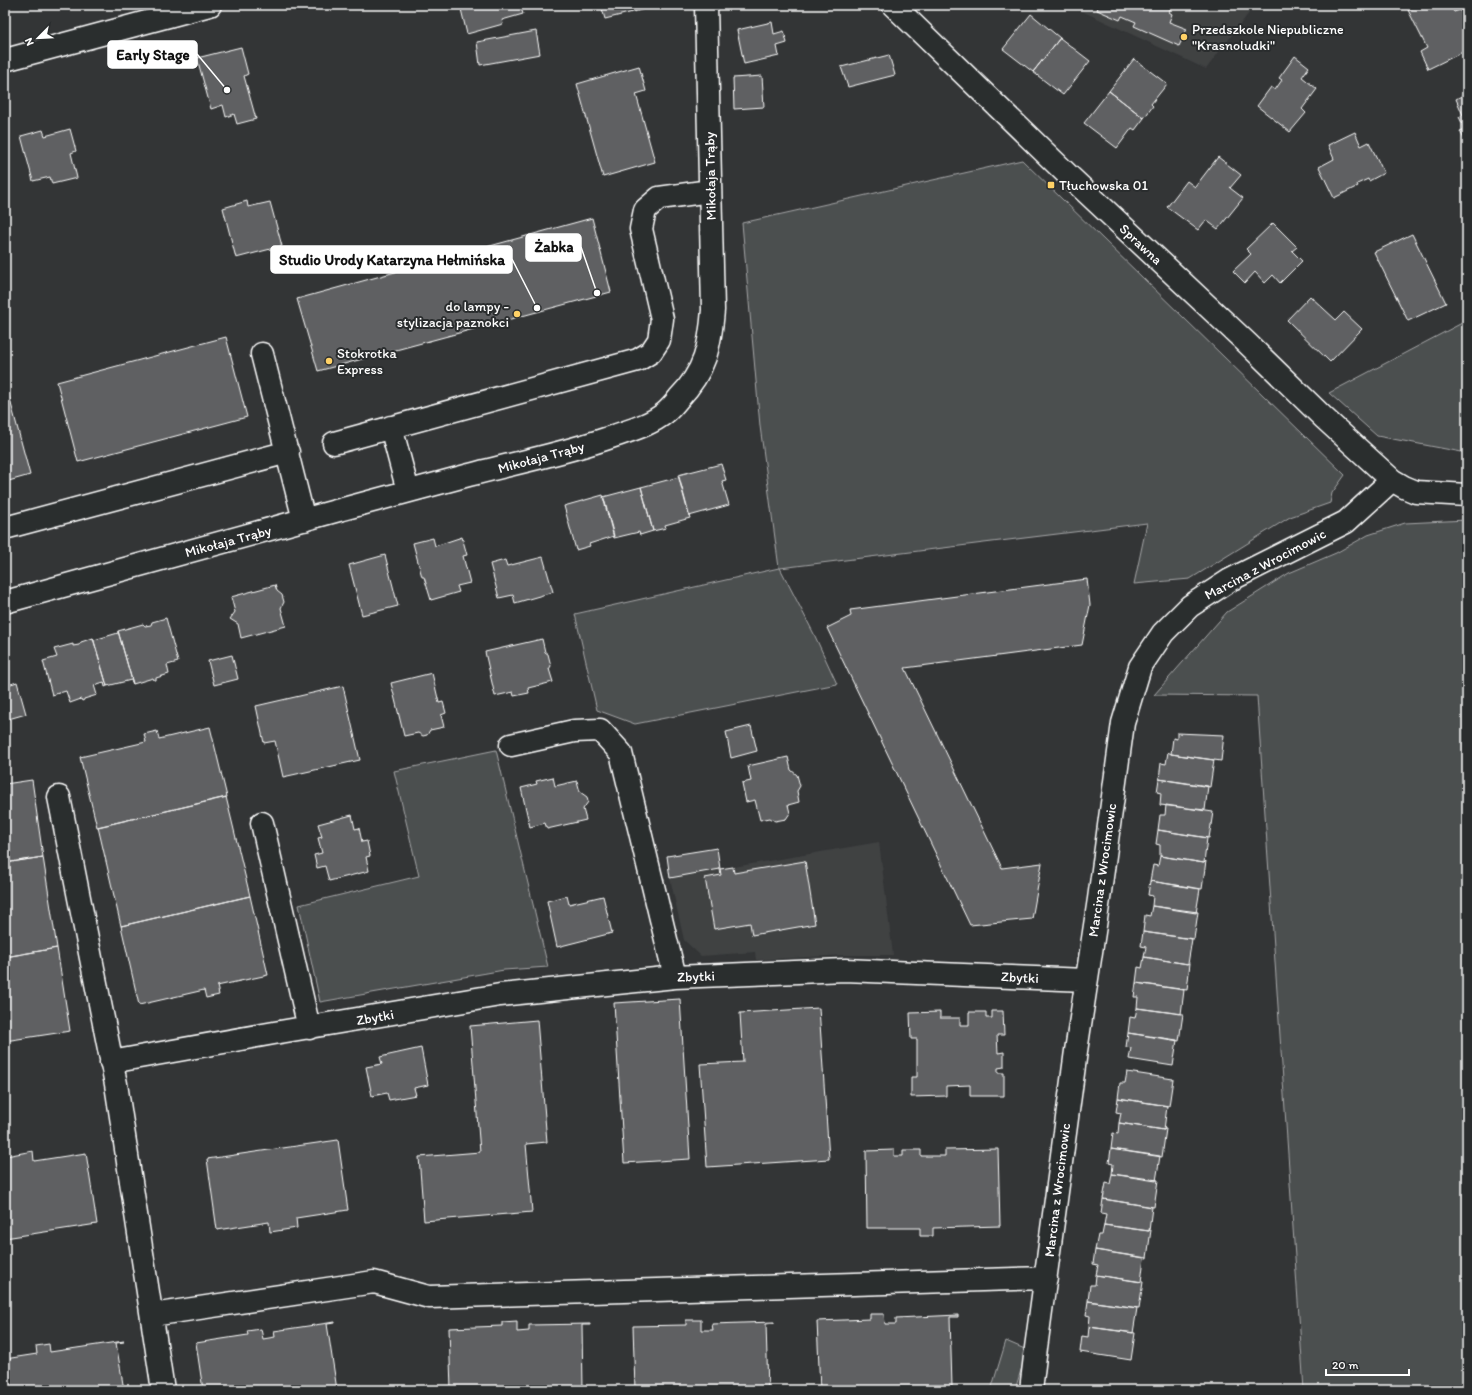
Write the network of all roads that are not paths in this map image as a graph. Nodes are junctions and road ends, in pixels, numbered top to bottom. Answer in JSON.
{"nodes":[{"id":1,"x":210,"y":5,"type":"edge"},
{"id":2,"x":706,"y":5,"type":"edge"},
{"id":3,"x":894,"y":5,"type":"edge"},
{"id":4,"x":176,"y":10,"type":"edge"},
{"id":5,"x":5,"y":60,"type":"edge"},
{"id":6,"x":710,"y":191,"type":"junction"},
{"id":7,"x":262,"y":354,"type":"dead end"},
{"id":8,"x":391,"y":427,"type":"junction"},
{"id":9,"x":334,"y":443,"type":"dead end"},
{"id":10,"x":288,"y":452,"type":"junction"},
{"id":11,"x":1392,"y":480,"type":"junction"},
{"id":12,"x":408,"y":491,"type":"junction"},
{"id":13,"x":1467,"y":495,"type":"edge"},
{"id":14,"x":304,"y":520,"type":"junction"},
{"id":15,"x":5,"y":528,"type":"edge"},
{"id":16,"x":5,"y":602,"type":"edge"},
{"id":17,"x":511,"y":745,"type":"dead end"},
{"id":18,"x":59,"y":797,"type":"dead end"},
{"id":19,"x":262,"y":823,"type":"dead end"},
{"id":20,"x":675,"y":977,"type":"junction"},
{"id":21,"x":1086,"y":980,"type":"junction"},
{"id":22,"x":309,"y":1028,"type":"junction"},
{"id":23,"x":111,"y":1062,"type":"junction"},
{"id":24,"x":1046,"y":1278,"type":"junction"},
{"id":25,"x":152,"y":1315,"type":"junction"},
{"id":26,"x":163,"y":1390,"type":"edge"},
{"id":27,"x":1031,"y":1390,"type":"edge"}],
"edges":[{"from":1,"to":4,"type":"street"},
{"from":2,"to":6,"type":"street","name":"Mikołaja Trąby"},
{"from":3,"to":11,"type":"street","name":"Sprawna"},
{"from":4,"to":5,"type":"street"},
{"from":6,"to":8,"type":"street"},
{"from":6,"to":12,"type":"street","name":"Mikołaja Trąby"},
{"from":7,"to":10,"type":"street"},
{"from":8,"to":9,"type":"street"},
{"from":8,"to":12,"type":"street"},
{"from":10,"to":14,"type":"street"},
{"from":10,"to":15,"type":"street"},
{"from":11,"to":13,"type":"street","name":"Sprawna"},
{"from":11,"to":21,"type":"street","name":"Marcina z Wrocimowic"},
{"from":12,"to":14,"type":"street","name":"Mikołaja Trąby"},
{"from":14,"to":16,"type":"street","name":"Mikołaja Trąby"},
{"from":17,"to":20,"type":"street"},
{"from":18,"to":23,"type":"street"},
{"from":19,"to":22,"type":"street"},
{"from":20,"to":21,"type":"street","name":"Zbytki"},
{"from":20,"to":22,"type":"street","name":"Zbytki"},
{"from":21,"to":24,"type":"street","name":"Marcina z Wrocimowic"},
{"from":22,"to":23,"type":"street","name":"Zbytki"},
{"from":23,"to":25,"type":"street"},
{"from":24,"to":25,"type":"street"},
{"from":24,"to":27,"type":"street","name":"Marcina z Wrocimowic"},
{"from":25,"to":26,"type":"street"}]}
